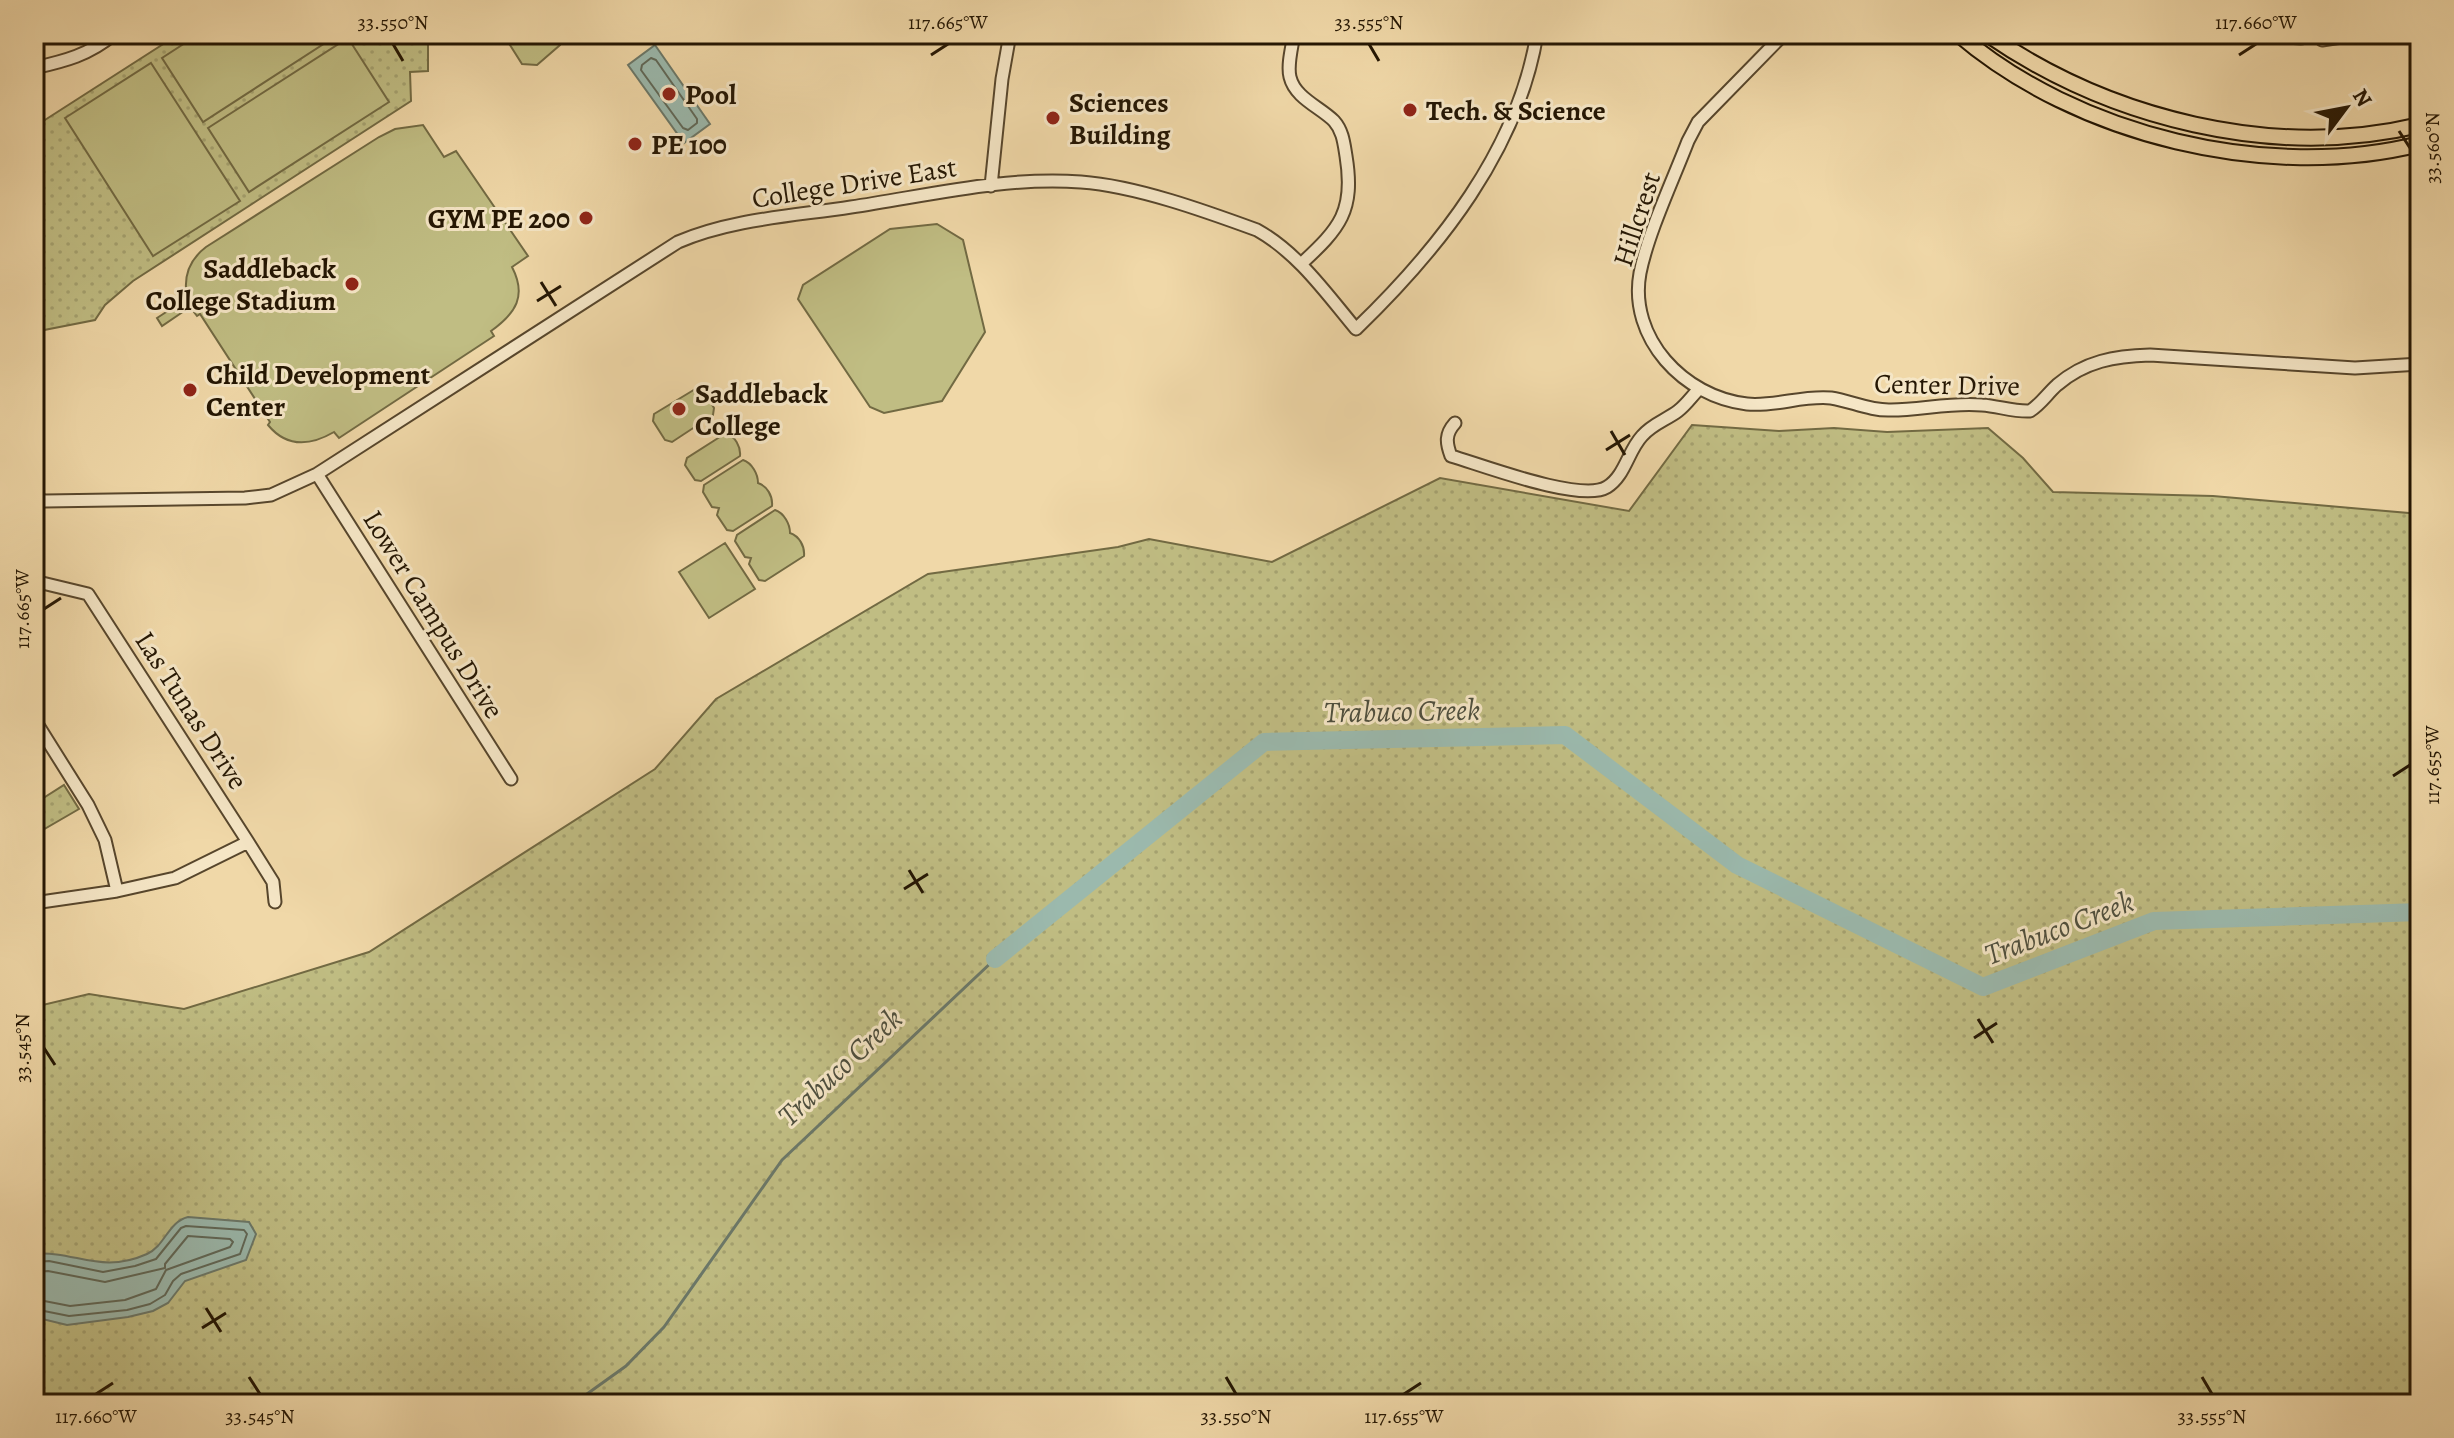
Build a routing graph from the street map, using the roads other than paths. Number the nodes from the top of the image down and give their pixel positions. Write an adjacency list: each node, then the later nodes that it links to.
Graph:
1 (114, 34): 13 (street)
2 (1010, 34): 16 (street)
3 (1294, 34): 17 (street)
4 (1537, 34): 17 (street, College Drive East)
5 (1784, 34): 19 (street, Hillcrest)
6 (1958, 34): 15 (main road)
7 (1987, 34): 14 (main road)
8 (2244, 34): 10 (street)
9 (2361, 34): 12 (street)
10 (2282, 35): 11 (street)
11 (2301, 38)
12 (2322, 40)
13 (34, 68)
14 (2420, 125)
15 (2420, 144)
16 (991, 186): 17 (street, College Drive East); 21 (street, College Drive East)
17 (1301, 264)
18 (2420, 364): 19 (street, Center Drive)
19 (1699, 389): 20 (street)
20 (1455, 423)
21 (317, 474): 22 (street, College Drive East); 25 (street, Lower Campus Drive)
22 (34, 499)
23 (34, 581): 26 (street, Las Tunas Drive)
24 (34, 719): 27 (street)
25 (511, 779)
26 (248, 842): 27 (street); 28 (street, Las Tunas Drive)
27 (117, 891): 29 (street)
28 (275, 902)
29 (34, 903)

